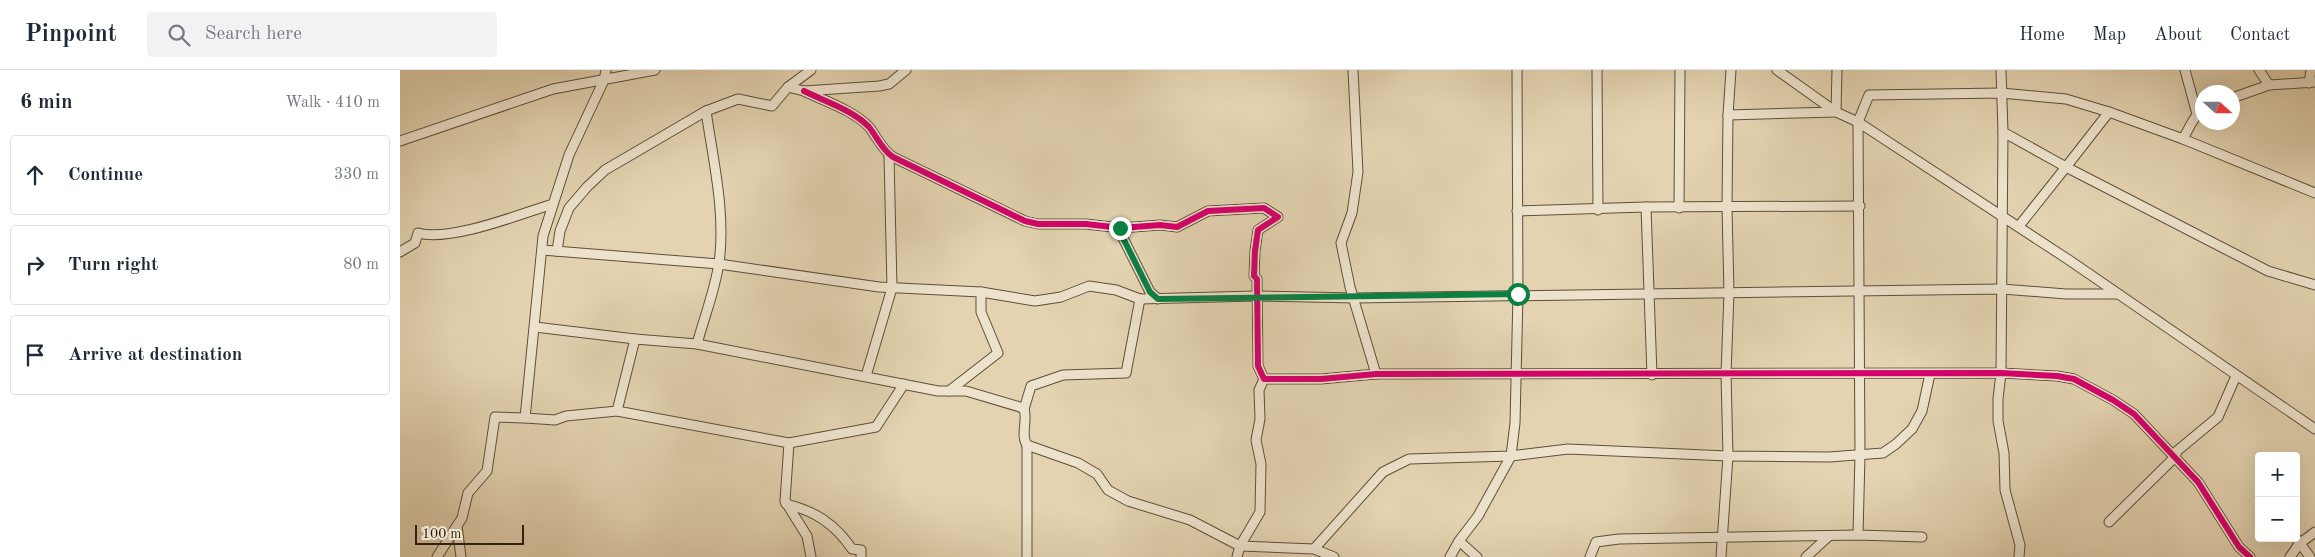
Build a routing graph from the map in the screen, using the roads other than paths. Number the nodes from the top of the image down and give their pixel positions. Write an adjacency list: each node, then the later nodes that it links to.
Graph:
1 (606, 70): 16 (street)
2 (655, 70): 16 (street)
3 (811, 70): 19 (street)
4 (906, 70): 20 (street)
5 (1353, 70): 60 (street)
6 (1517, 70): 42 (street)
7 (1597, 70): 41 (street)
8 (1680, 70): 39 (street)
9 (1731, 70): 27 (street)
10 (1777, 70): 25 (street)
11 (1837, 70): 25 (street)
12 (2001, 70): 21 (street)
13 (2185, 70): 23 (street)
14 (2259, 70): 18 (street)
15 (2311, 70): 17 (street)
16 (604, 80): 32 (street); 36 (street)
17 (2312, 82): 18 (street)
18 (2269, 86): 22 (street)
19 (788, 88): 20 (street); 24 (street)
20 (804, 91): 33 (street)
21 (2001, 93): 26 (street); 29 (street); 30 (street)
22 (2240, 95)
23 (2195, 97)
24 (706, 111): 47 (street); 49 (street)
25 (1836, 112): 27 (street); 29 (street)
26 (2110, 112): 31 (street); 34 (street)
27 (1728, 115): 40 (street)
28 (2195, 119): 31 (street)
29 (1858, 122): 37 (street); 43 (street)
30 (2003, 132): 34 (street); 43 (street)
31 (2183, 139): 35 (street)
32 (400, 141)
33 (889, 155): 45 (street); 51 (street)
34 (2066, 167): 44 (street); 50 (street)
35 (2315, 193)
36 (553, 204): 46 (street); 48 (street)
37 (1860, 206): 40 (street); 53 (street)
38 (1646, 207): 39 (street); 41 (street); 57 (street)
39 (1679, 208): 40 (street)
40 (1727, 208): 55 (street)
41 (1598, 210): 42 (street)
42 (1517, 211): 56 (street)
43 (2003, 216): 44 (street); 52 (street)
44 (2019, 226): 58 (street)
45 (1118, 228): 59 (street); 62 (street)
46 (542, 250): 47 (street); 63 (street)
47 (557, 251): 49 (street)
48 (400, 252)
49 (719, 264): 51 (street); 65 (street)
50 (2315, 285)
51 (892, 288): 54 (street); 73 (street)
52 (2002, 289): 53 (street); 58 (street); 67 (street)
53 (1859, 291): 55 (street); 66 (street)
54 (981, 292): 61 (street); 77 (street)
55 (1730, 292): 57 (street); 71 (street)
56 (1518, 294): 57 (street); 60 (street); 69 (street)
57 (1649, 294): 70 (street)
58 (2118, 294): 74 (street)
59 (1255, 296): 60 (street); 62 (street); 75 (street)
60 (1355, 298): 68 (street)
61 (1140, 299): 62 (street); 78 (street)
62 (1158, 299)
63 (535, 327): 64 (street); 80 (street)
64 (635, 339): 65 (street); 79 (street)
65 (697, 344): 73 (street)
66 (1859, 373): 71 (street); 72 (street); 84 (street)
67 (2001, 373): 72 (street); 87 (street); 114 (street)
68 (1376, 374): 69 (street); 75 (street)
69 (1515, 374): 70 (street); 85 (street)
70 (1652, 374): 71 (street)
71 (1726, 374): 86 (street)
72 (1930, 374): 84 (street)
73 (866, 376): 76 (street)
74 (2236, 376): 81 (street); 87 (street)
75 (1264, 379): 100 (street)
76 (904, 384): 77 (street); 82 (street)
77 (949, 391): 78 (street)
78 (1024, 410): 83 (street)
79 (617, 411): 80 (street); 82 (street)
80 (525, 418): 90 (street)
81 (2315, 429)
82 (789, 443): 88 (street)
83 (1027, 445): 100 (street); 106 (street)
84 (1860, 455): 86 (street); 92 (street)
85 (1511, 456): 86 (street); 97 (street); 101 (street)
86 (1728, 456): 94 (street)
87 (2175, 457): 89 (street); 115 (street)
88 (786, 504): 104 (street); 105 (street)
89 (2109, 522)
90 (457, 526): 102 (street); 103 (street)
91 (2315, 532): 96 (street)
92 (1858, 535): 93 (street); 95 (street)
93 (1829, 536): 94 (street); 113 (street)
94 (1722, 537): 111 (street); 112 (street)
95 (1922, 537)
96 (2300, 540)
97 (1459, 541): 109 (street); 110 (street)
98 (2298, 542): 116 (street)
99 (2299, 542): 117 (street)
100 (1240, 546): 101 (street); 107 (street)
101 (1314, 550): 108 (street)
102 (437, 557)
103 (461, 557)
104 (811, 557)
105 (861, 557)
106 (1027, 557)
107 (1237, 557)
108 (1334, 557)
109 (1450, 557)
110 (1477, 557)
111 (1590, 557)
112 (1721, 557)
113 (1806, 557)
114 (2019, 557)
115 (2250, 557)
116 (2290, 557)
117 (2310, 557)

